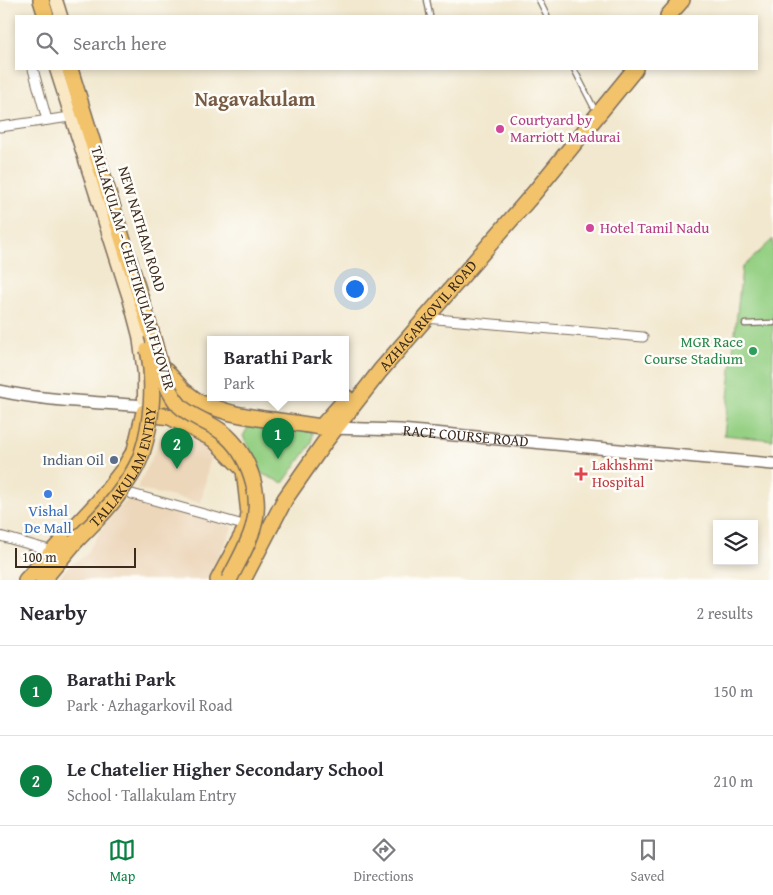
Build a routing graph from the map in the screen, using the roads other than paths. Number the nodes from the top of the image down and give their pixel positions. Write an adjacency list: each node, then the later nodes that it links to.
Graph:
1 (35, 0): 9 (main road)
2 (41, 0): 10 (main road)
3 (50, 0): 11 (main road)
4 (56, 0): 12 (main road)
5 (426, 0): 13 (lane)
6 (539, 0): 14 (lane)
7 (682, 0): 15 (main road)
8 (692, 0): 16 (main road)
9 (40, 15)
10 (46, 15)
11 (54, 15)
12 (61, 15)
13 (430, 15)
14 (546, 15)
15 (669, 15)
16 (680, 15)
17 (33, 70): 27 (street)
18 (56, 70): 26 (main road)
19 (62, 70): 32 (main road, TALLAKULAM - CHETTIKULAM FLYOVER)
20 (70, 70): 47 (main road, TALLAKULAM - CHETTIKULAM FLYOVER, bridge)
21 (77, 70): 34 (main road, NEW NATHAM ROAD)
22 (575, 70): 25 (lane)
23 (623, 70): 25 (main road, AZHAGARKOVIL ROAD)
24 (635, 70): 25 (main road, AZHAGARKOVIL ROAD)
25 (596, 109): 29 (main road, AZHAGARKOVIL ROAD); 38 (main road, AZHAGARKOVIL ROAD)
26 (70, 117): 27 (street); 37 (main road)
27 (47, 120): 28 (street)
28 (0, 127)
29 (425, 318): 33 (street); 38 (main road, AZHAGARKOVIL ROAD)
30 (773, 323): 31 (lane)
31 (745, 324)
32 (144, 334): 45 (main road, TALLAKULAM ENTRY, bridge)
33 (643, 337)
34 (166, 371): 36 (main road); 37 (main road, NEW NATHAM ROAD)
35 (0, 391): 37 (street, RACE COURSE ROAD)
36 (199, 403): 37 (main road, RACE COURSE ROAD); 38 (main road, RACE COURSE ROAD)
37 (151, 405): 41 (main road); 43 (main road)
38 (328, 427): 39 (street, RACE COURSE ROAD); 48 (main road)
39 (773, 464)
40 (132, 494): 41 (street)
41 (247, 526): 46 (main road)
42 (0, 536): 43 (street)
43 (53, 551): 44 (main road)
44 (26, 580)
45 (43, 580)
46 (218, 580)
47 (229, 580)
48 (243, 580)

